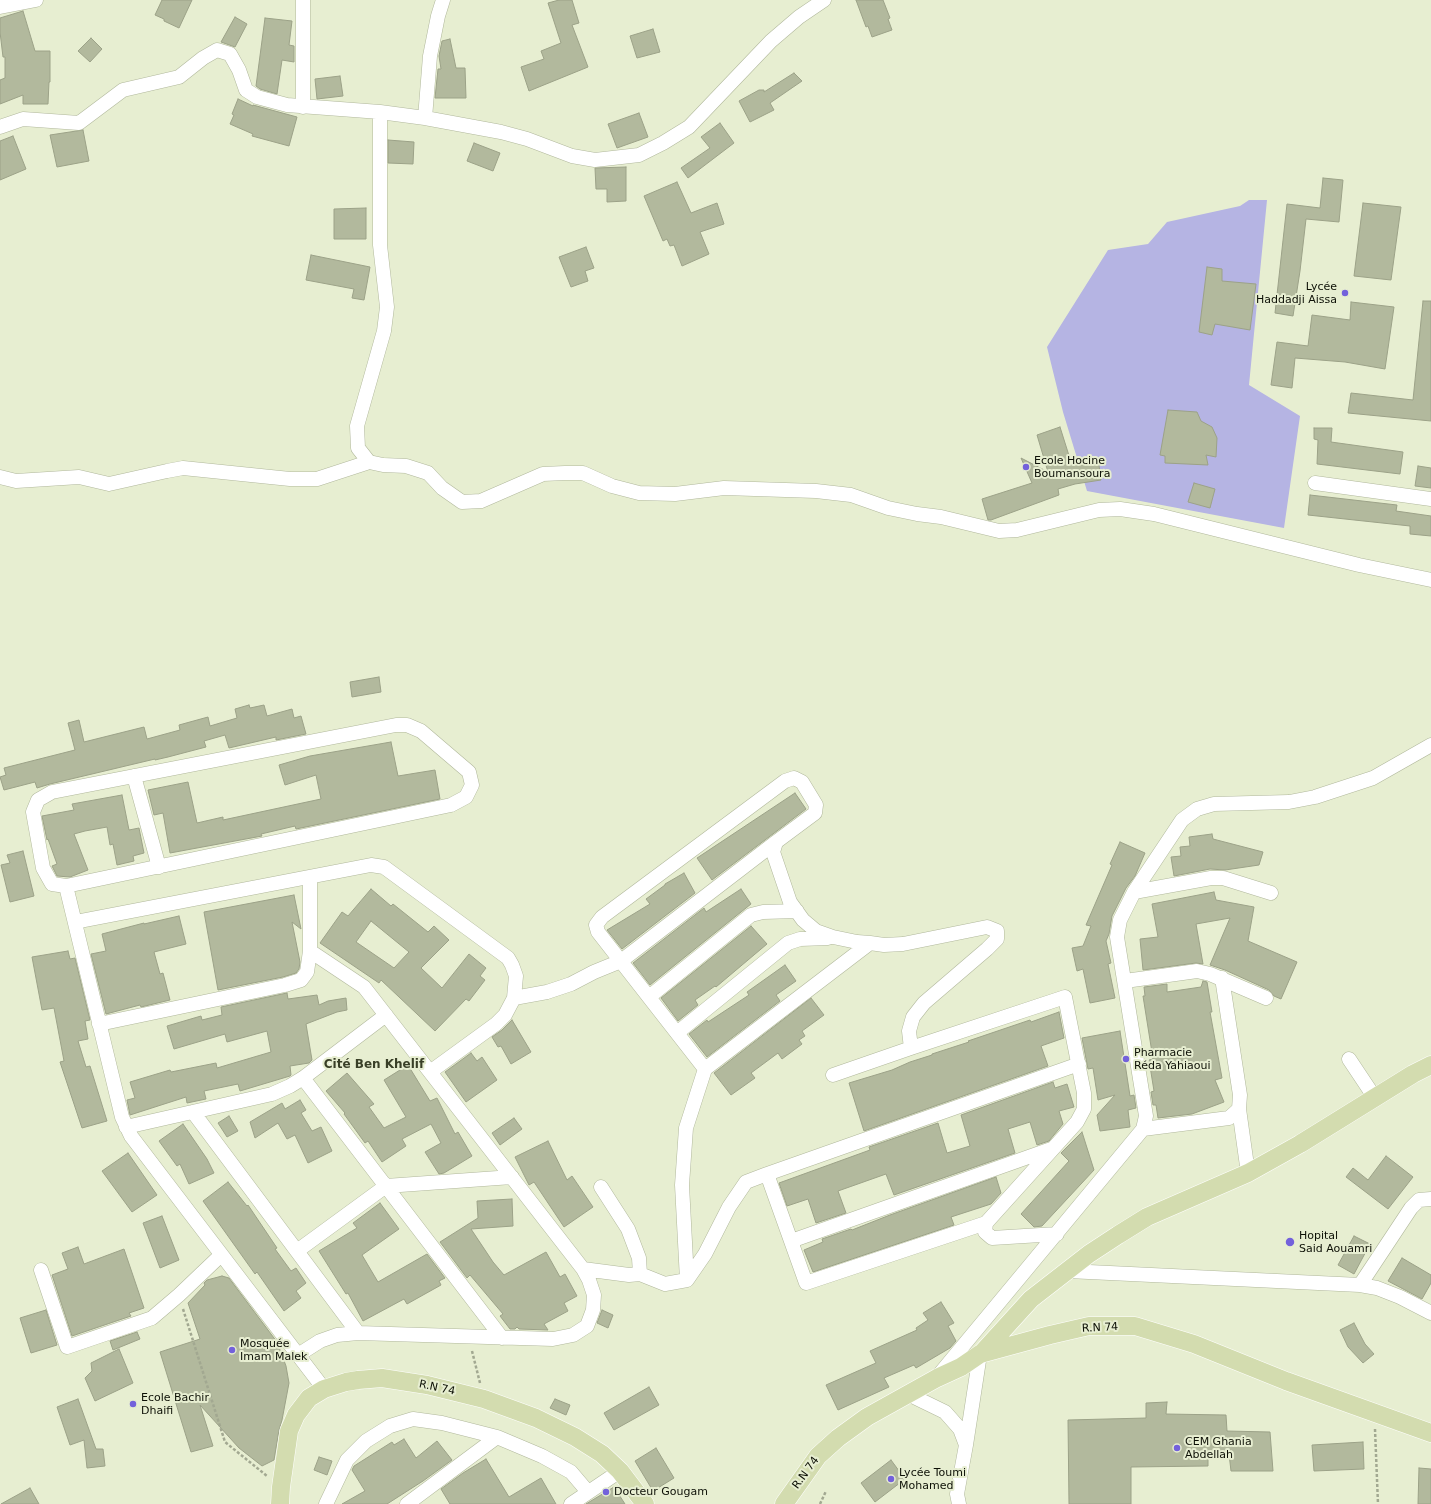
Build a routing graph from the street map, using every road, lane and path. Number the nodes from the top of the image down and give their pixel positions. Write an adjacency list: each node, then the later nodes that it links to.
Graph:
1 (36, 0): 5 (street)
2 (304, 0): 6 (street)
3 (443, 0): 8 (street)
4 (824, 0): 8 (street)
5 (0, 7)
6 (303, 106): 7 (street); 9 (street)
7 (380, 112): 8 (street); 10 (street)
8 (425, 118)
9 (0, 127)
10 (369, 462): 11 (street); 14 (street)
11 (0, 477)
12 (1315, 483): 13 (street)
13 (1431, 499)
14 (1431, 580)
15 (1431, 745): 21 (street)
16 (134, 776): 18 (street); 18 (street); 20 (street)
17 (776, 842): 23 (street); 28 (street); 28 (street)
18 (159, 866): 20 (street)
19 (310, 877): 24 (street); 27 (street); 32 (street)
20 (66, 886): 24 (street)
21 (1134, 892): 22 (street); 30 (street)
22 (1271, 893)
23 (797, 911): 25 (street); 31 (street)
24 (75, 922): 35 (street)
25 (833, 937): 26 (street); 36 (street)
26 (870, 943): 37 (street); 41 (street)
27 (310, 951): 34 (street); 35 (street)
28 (621, 961): 31 (street); 32 (street)
29 (1222, 978): 30 (street); 33 (street); 46 (street)
30 (1125, 981): 49 (street)
31 (649, 997): 36 (street)
32 (514, 998): 42 (street)
33 (1266, 998)
34 (386, 1015): 42 (street); 44 (street)
35 (100, 1024): 48 (street)
36 (677, 1033): 41 (street)
37 (911, 1048): 39 (street); 43 (street)
38 (1349, 1059): 45 (street)
39 (1079, 1064): 50 (street); 52 (street)
40 (1431, 1065): 45 (main road)
41 (705, 1069): 66 (street)
42 (430, 1072): 53 (street)
43 (833, 1075)
44 (303, 1078): 47 (street); 54 (street)
45 (1375, 1098): 51 (main road)
46 (1239, 1109): 49 (street); 51 (street)
47 (193, 1112): 48 (street); 60 (street)
48 (126, 1127): 61 (street)
49 (1143, 1129): 58 (street)
50 (1053, 1148): 57 (street); 59 (street)
51 (1248, 1173): 64 (main road)
52 (767, 1174): 59 (street); 66 (street)
53 (512, 1177): 54 (street); 62 (street)
54 (386, 1186): 60 (street); 72 (street)
55 (601, 1187): 65 (street)
56 (1431, 1199): 67 (street)
57 (986, 1223): 58 (street); 59 (street)
58 (1057, 1234): 75 (street)
59 (791, 1240)
60 (297, 1251): 70 (street)
61 (221, 1254): 68 (street); 74 (street)
62 (583, 1269): 65 (street); 72 (street)
63 (41, 1270): 68 (street)
64 (1068, 1271): 67 (street); 73 (main road)
65 (640, 1274): 66 (street)
66 (687, 1280)
67 (1360, 1285): 69 (street)
68 (179, 1296): 86 (path)
69 (1430, 1309)
70 (358, 1333): 71 (street); 74 (street)
71 (469, 1336): 72 (street); 78 (path)
72 (502, 1338)
73 (980, 1354): 75 (main road, R.N 74); 79 (main road, R.N 74); 82 (street)
74 (298, 1355): 76 (street)
75 (937, 1378): 77 (main road, R.N 74)
76 (324, 1389): 78 (main road, R.N 74); 86 (main road, R.N 74)
77 (908, 1394): 82 (street); 91 (main road, R.N 74)
78 (484, 1398): 83 (main road, R.N 74)
79 (1375, 1413): 80 (main road, R.N 74); 94 (path)
80 (1431, 1433)
81 (497, 1437): 85 (street); 87 (street); 88 (street)
82 (966, 1445): 93 (street)
83 (620, 1471): 85 (street); 90 (main road, R.N 74)
84 (826, 1491): 92 (path)
85 (588, 1492): 89 (street)
86 (281, 1495)
87 (326, 1504)
88 (407, 1504)
89 (571, 1504)
90 (645, 1504)
91 (784, 1504)
92 (820, 1504)
93 (959, 1504)
94 (1378, 1504)

